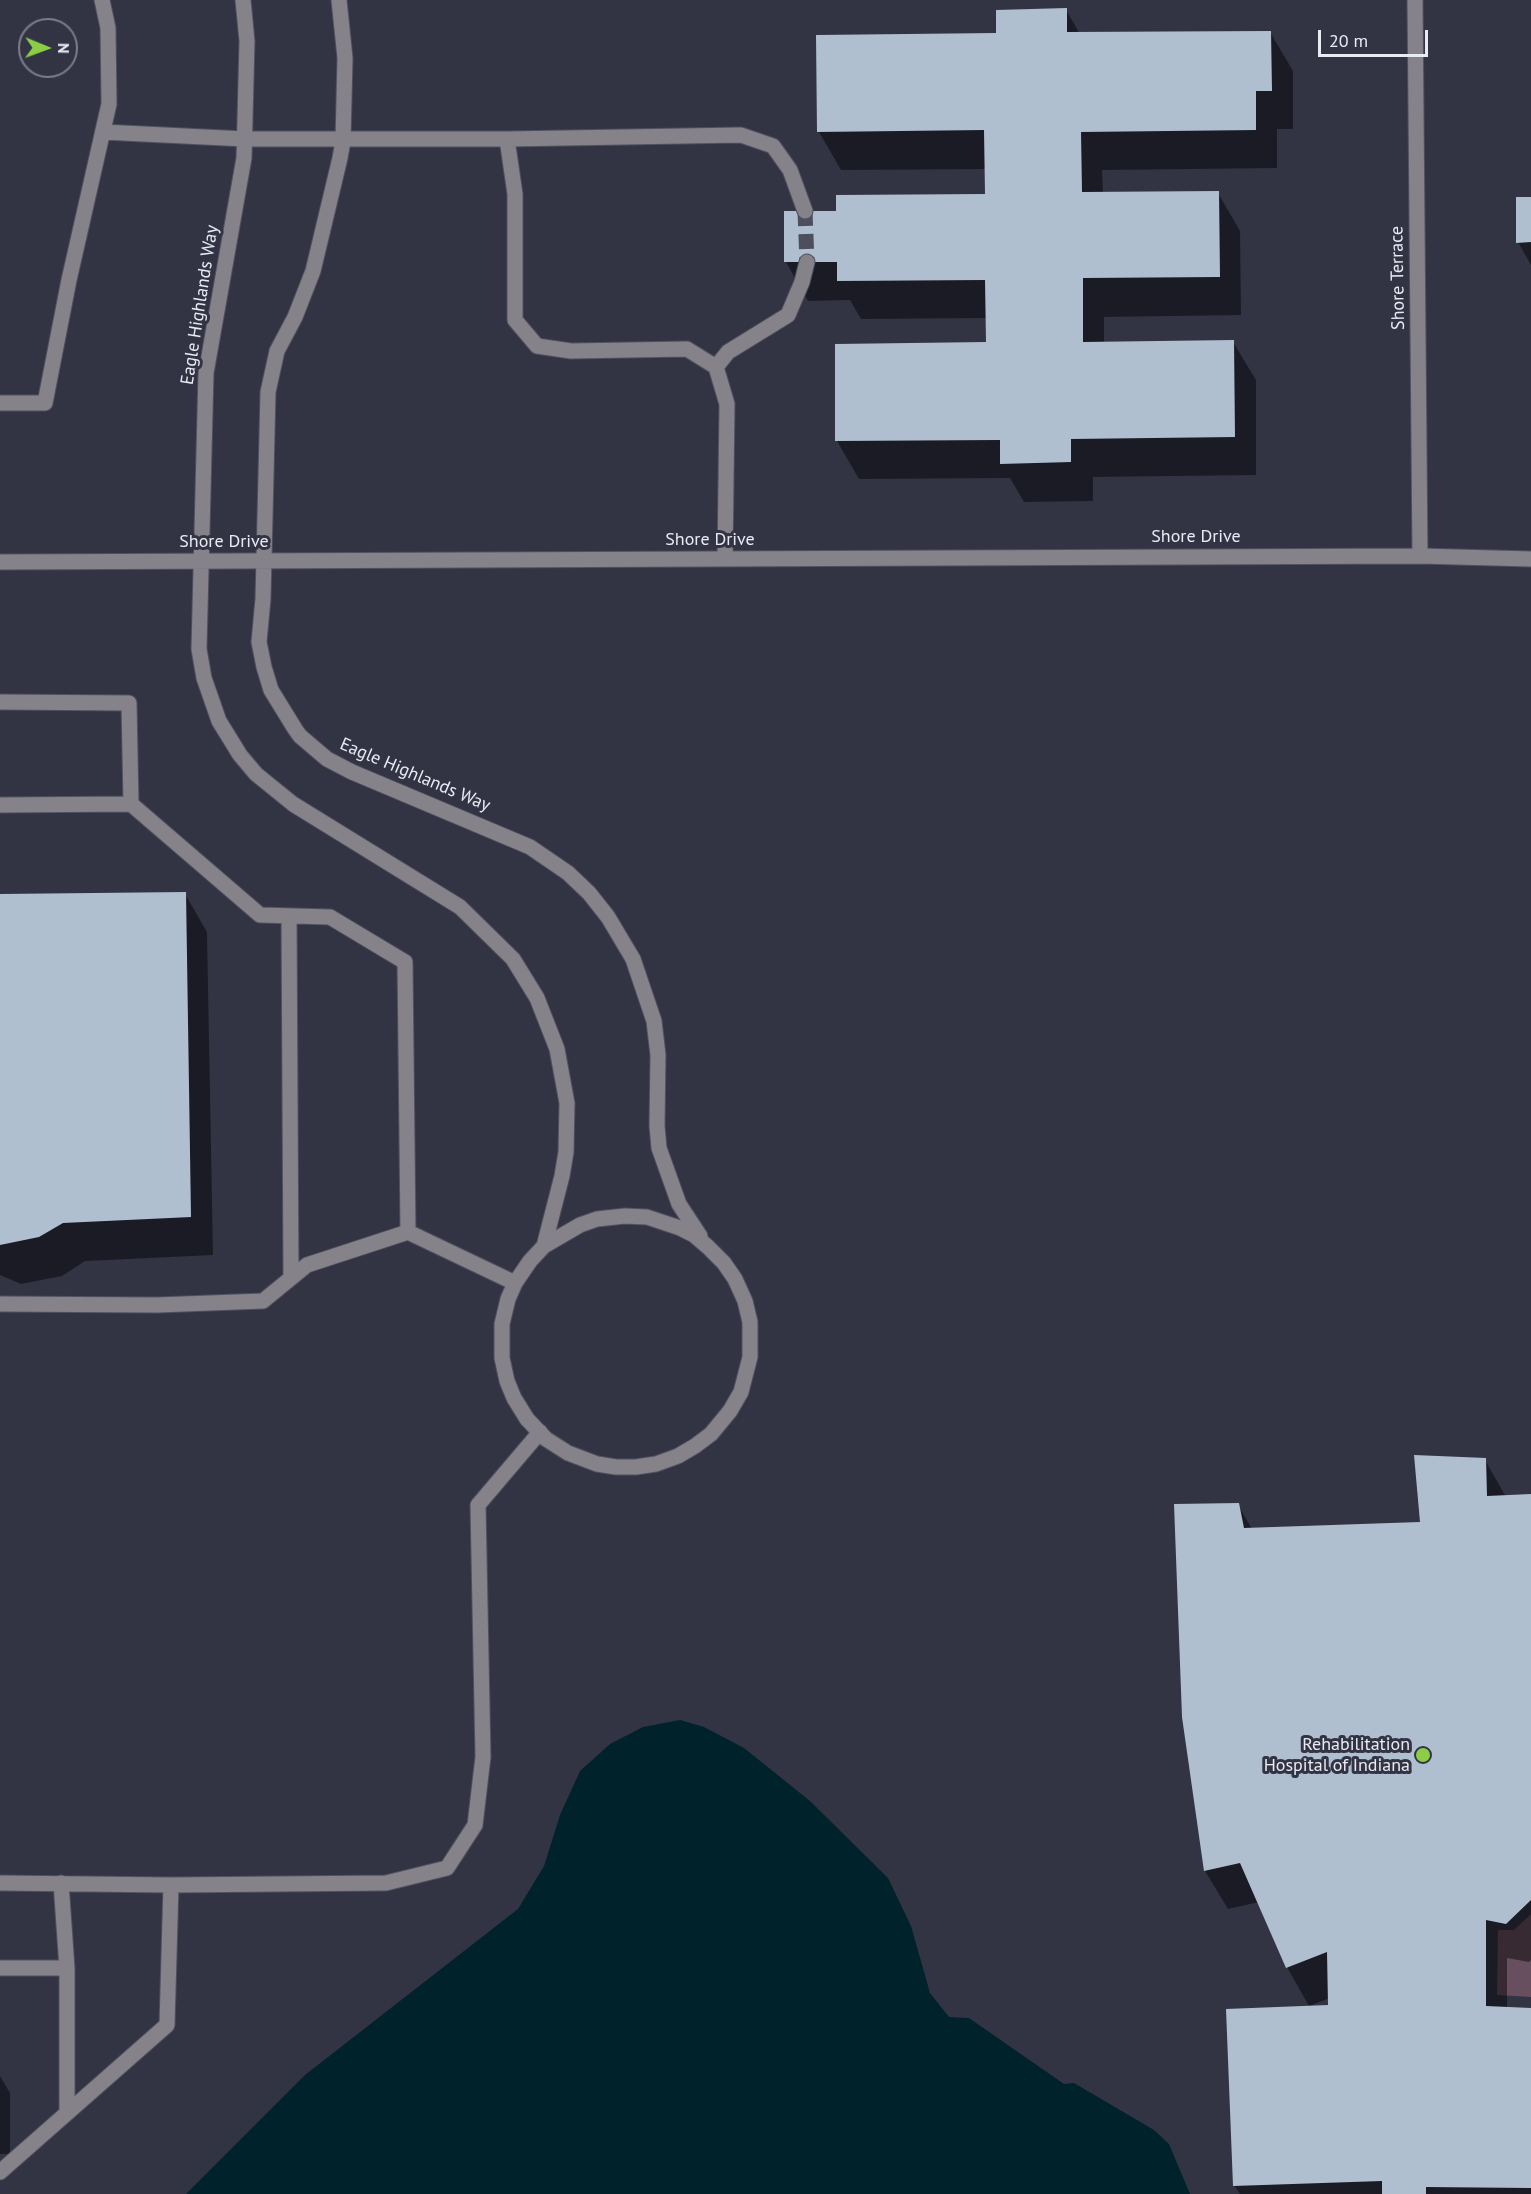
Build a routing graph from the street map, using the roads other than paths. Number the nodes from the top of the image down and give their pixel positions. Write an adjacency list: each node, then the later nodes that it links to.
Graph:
1 (102, 0): 5 (street)
2 (243, 0): 7 (street, Eagle Highlands Way)
3 (339, 0): 8 (street, Eagle Highlands Way)
4 (1414, 0): 13 (street, Shore Terrace)
5 (104, 132): 7 (street); 12 (street)
6 (507, 139): 8 (street); 9 (street); 11 (street)
7 (245, 140): 8 (street); 16 (street, Eagle Highlands Way)
8 (343, 141): 17 (street, Eagle Highlands Way)
9 (805, 211)
10 (807, 262): 11 (street)
11 (716, 367): 14 (street)
12 (0, 404)
13 (1420, 556): 14 (street, Shore Drive); 15 (street, Shore Drive)
14 (725, 559): 17 (street, Shore Drive)
15 (1531, 559)
16 (201, 561): 17 (street, Shore Drive); 18 (street, Shore Drive); 24 (street, Eagle Highlands Way)
17 (263, 561): 25 (street, Eagle Highlands Way)
18 (0, 562)
19 (0, 702): 20 (street)
20 (130, 804): 21 (street); 22 (street)
21 (0, 805)
22 (289, 917): 23 (street); 26 (street)
23 (408, 1233): 26 (street); 27 (street)
24 (544, 1246): 25 (street, Eagle Highlands Way); 27 (street, Eagle Highlands Way)
25 (708, 1247): 29 (street, Eagle Highlands Way)
26 (291, 1276): 28 (street)
27 (515, 1283): 29 (street, Eagle Highlands Way)
28 (0, 1304)
29 (540, 1432): 32 (street)
30 (61, 1883): 31 (street); 32 (street); 34 (street)
31 (0, 1884)
32 (171, 1885): 35 (street)
33 (0, 1968): 34 (street)
34 (67, 1968): 35 (street)
35 (67, 2113): 36 (street)
36 (0, 2172)

